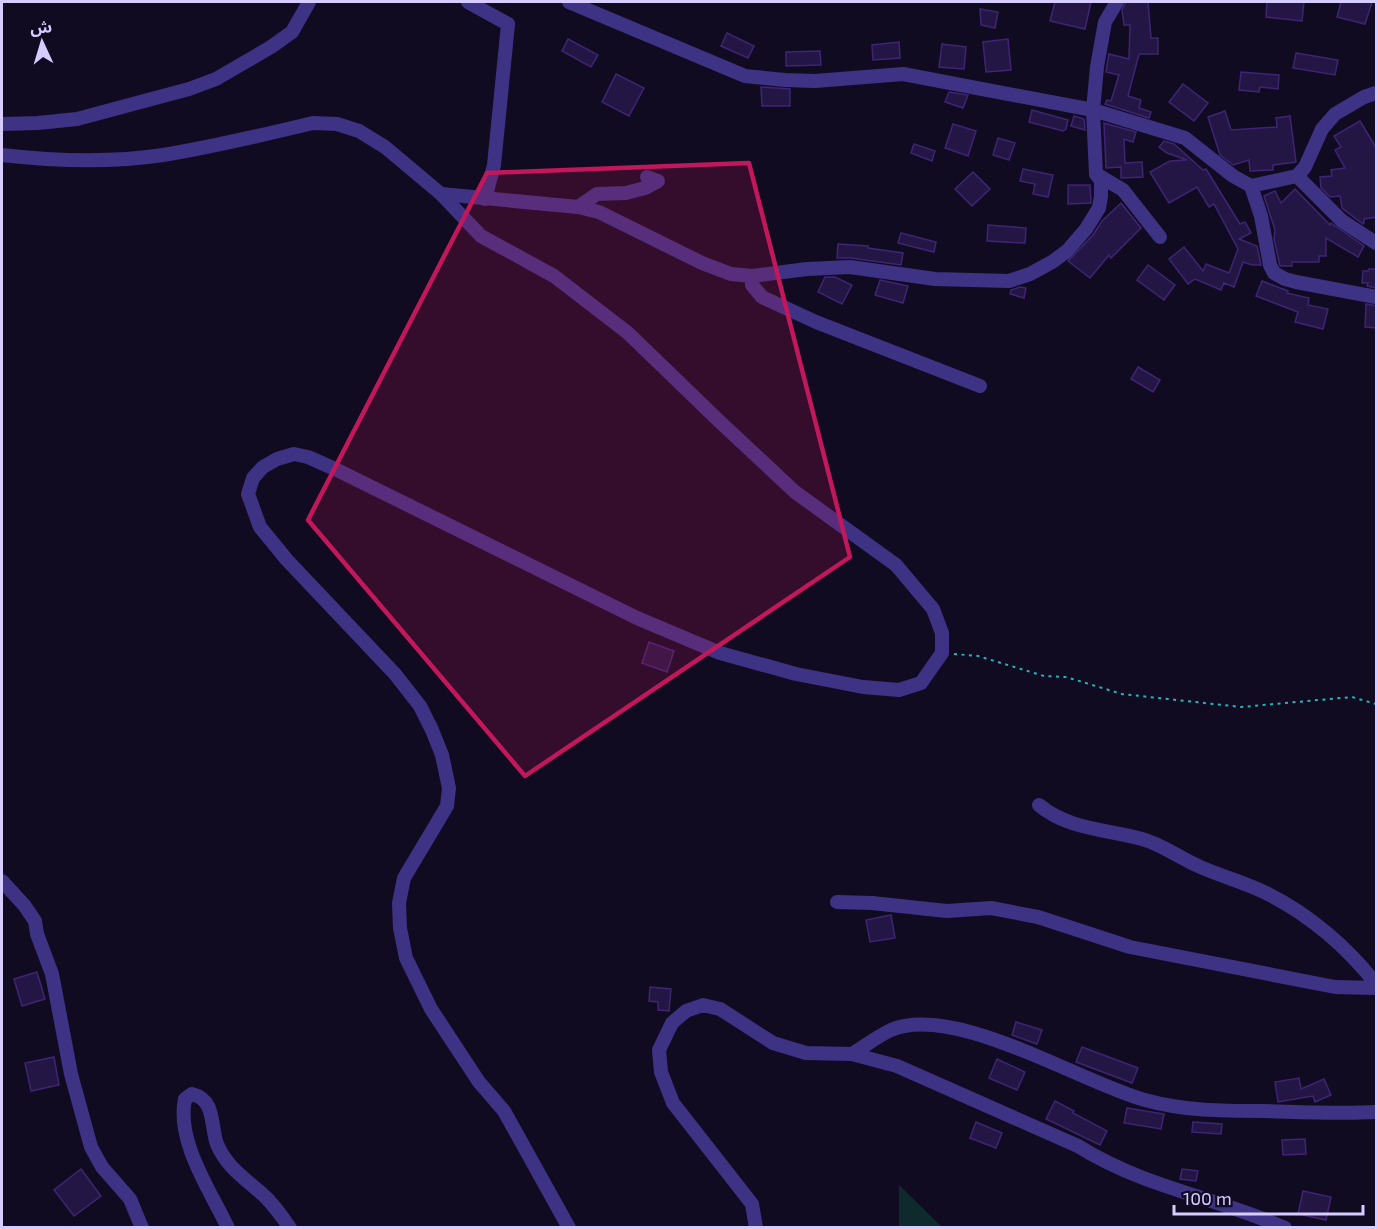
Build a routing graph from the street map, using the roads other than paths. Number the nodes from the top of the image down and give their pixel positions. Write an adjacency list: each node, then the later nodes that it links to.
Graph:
1 (309, 2): 7 (street)
2 (468, 2): 14 (street)
3 (569, 2): 6 (street)
4 (1117, 2): 6 (street)
5 (1377, 93): 10 (street)
6 (1093, 110): 9 (street); 12 (street)
7 (2, 124)
8 (2, 155): 13 (street)
9 (1096, 174): 16 (street); 18 (street)
10 (1297, 176): 12 (street); 17 (street)
11 (647, 177): 15 (street)
12 (1251, 186): 19 (street)
13 (441, 194): 14 (street); 30 (street)
14 (485, 199): 15 (street)
15 (578, 207): 18 (street)
16 (1160, 237)
17 (1377, 243)
18 (752, 276): 20 (street)
19 (1377, 297)
20 (980, 386)
21 (1039, 806): 24 (street)
22 (2, 881): 27 (street)
23 (837, 902): 24 (street)
24 (1377, 986)
25 (852, 1054): 26 (street); 31 (street); 32 (street)
26 (1377, 1112)
27 (142, 1227)
28 (228, 1227): 29 (street)
29 (290, 1227)
30 (569, 1227)
31 (756, 1227)
32 (1285, 1227)

